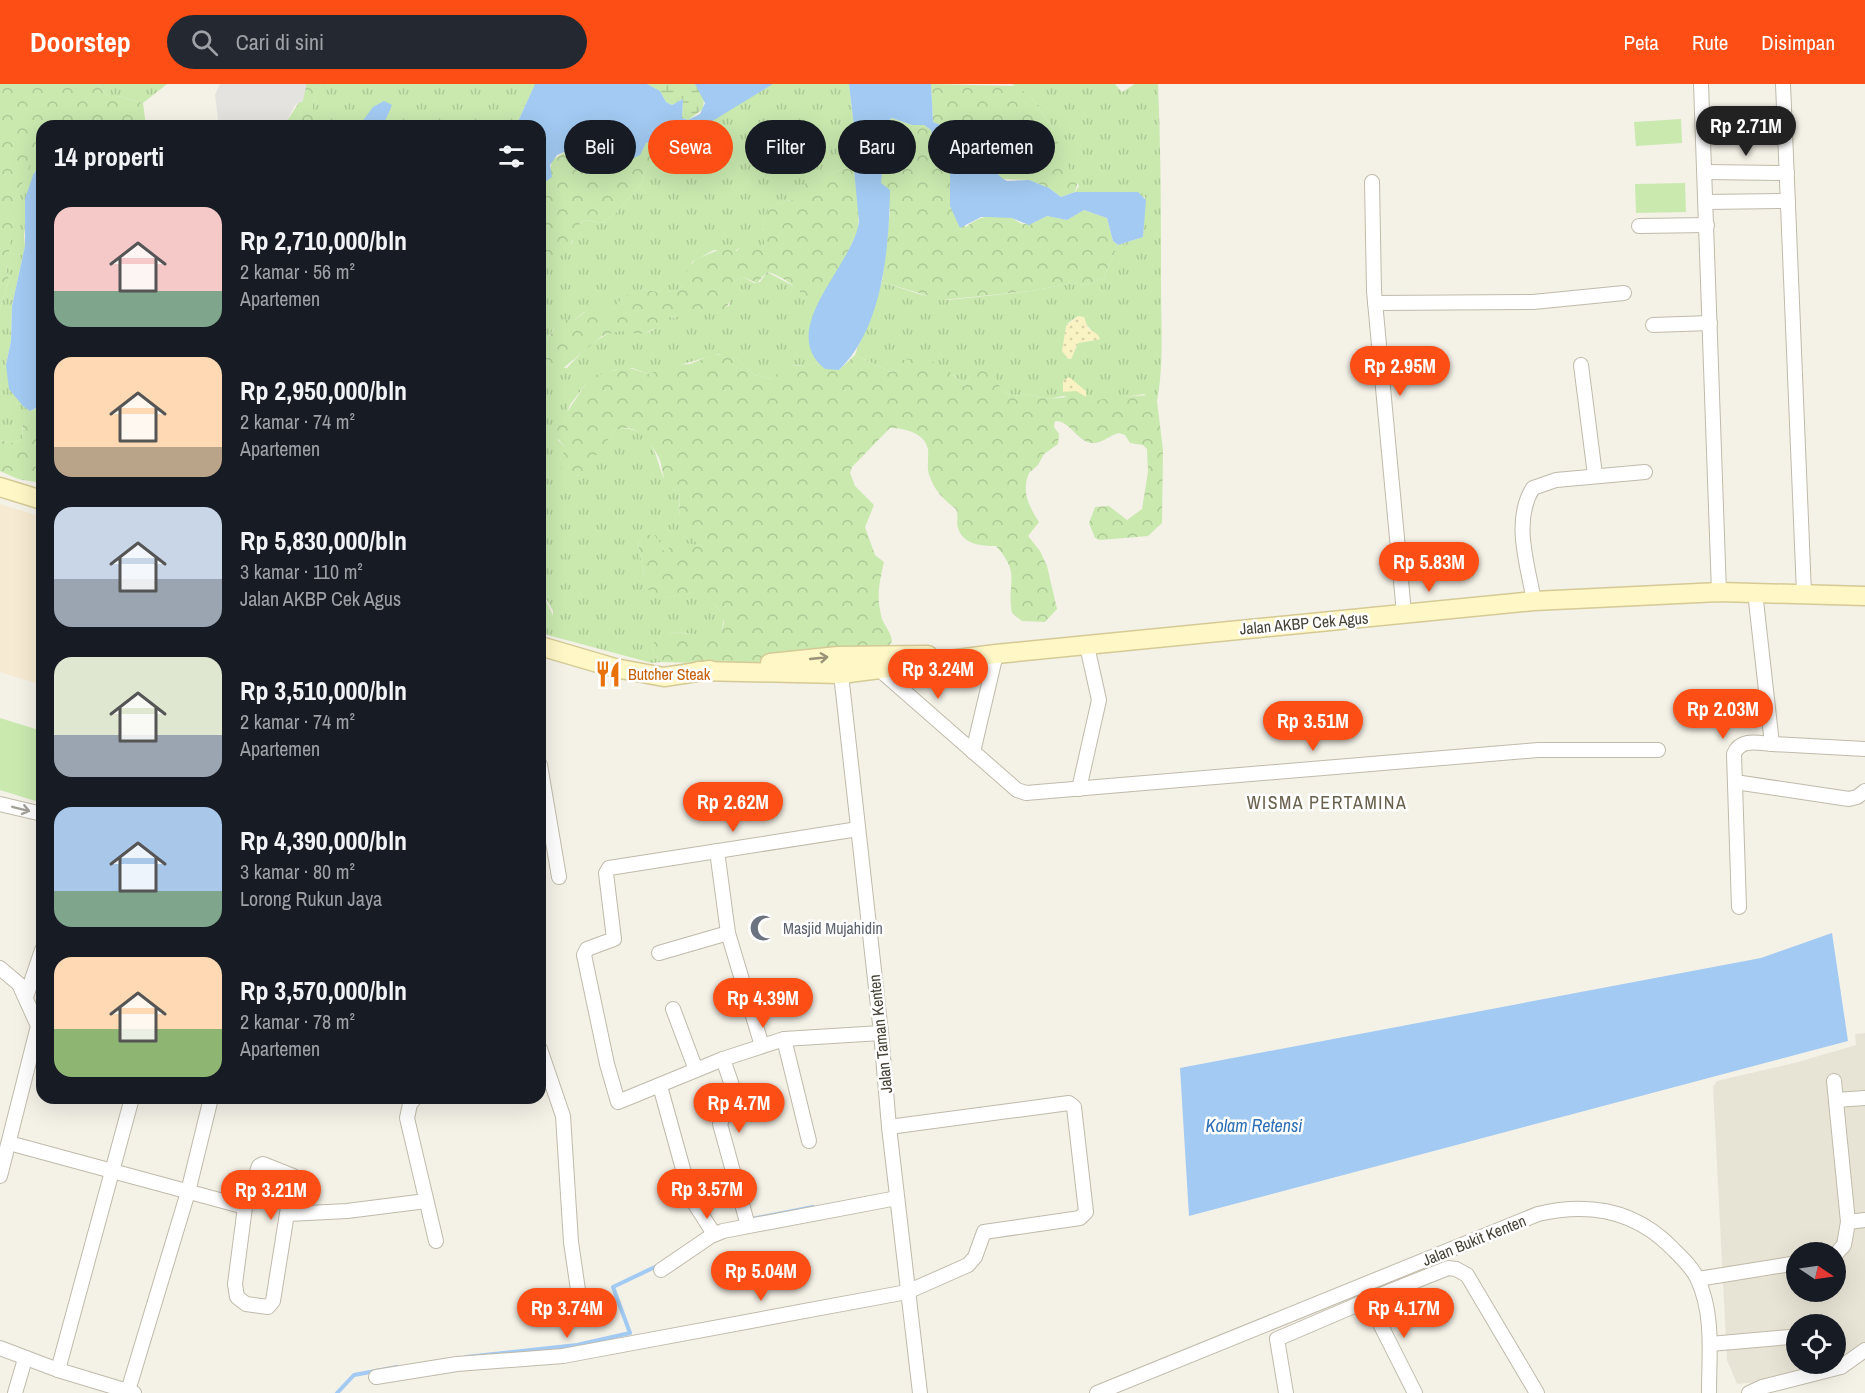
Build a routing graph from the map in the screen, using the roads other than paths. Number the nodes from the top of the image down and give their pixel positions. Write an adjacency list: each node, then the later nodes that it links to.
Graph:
1 (1701, 84): 3 (street)
2 (1783, 84): 4 (street)
3 (1705, 172): 4 (street); 7 (street)
4 (1787, 173): 6 (street)
5 (1371, 182): 11 (street)
6 (1788, 201): 7 (street); 21 (street)
7 (1706, 202): 8 (street)
8 (1707, 225): 9 (street); 12 (street)
9 (1639, 226)
10 (1624, 293): 11 (street)
11 (1375, 303): 24 (street)
12 (1710, 323): 13 (street); 19 (street)
13 (1653, 325)
14 (1581, 365): 16 (street)
15 (1645, 472): 16 (street)
16 (1595, 475): 23 (street)
17 (0, 487): 18 (main road)
18 (36, 498)
19 (1719, 592): 20 (main road, Jalan AKBP Cek Agus); 23 (main road, Jalan AKBP Cek Agus)
20 (1755, 592): 21 (main road, Jalan AKBP Cek Agus); 31 (street)
21 (1804, 593): 22 (main road, Jalan AKBP Cek Agus)
22 (1865, 596)
23 (1534, 602): 24 (main road, Jalan AKBP Cek Agus)
24 (1404, 614): 25 (main road, Jalan AKBP Cek Agus)
25 (1087, 646): 27 (main road, Jalan AKBP Cek Agus); 36 (street)
26 (546, 648): 28 (main road, Jalan AKBP Cek Agus)
27 (996, 654): 28 (main road, Jalan AKBP Cek Agus, one-way to 27); 29 (main road, Jalan AKBP Cek Agus); 34 (street)
28 (698, 671): 30 (main road, Jalan AKBP Cek Agus)
29 (882, 671): 30 (main road, Jalan AKBP Cek Agus); 34 (street)
30 (841, 674): 41 (street, Jalan Taman Kenten)
31 (1772, 744): 32 (street); 35 (street)
32 (1865, 748)
33 (1658, 750): 36 (street)
34 (973, 752): 36 (street)
35 (1735, 782): 37 (street); 44 (street)
36 (1079, 789)
37 (1865, 791)
38 (546, 800): 43 (street)
39 (0, 804): 40 (street, one-way to 40)
40 (36, 813)
41 (858, 829): 42 (street); 52 (street, Jalan Taman Kenten)
42 (717, 851): 45 (street); 60 (street)
43 (559, 877)
44 (1739, 907)
45 (728, 933): 46 (street); 55 (street)
46 (659, 953)
47 (0, 968): 49 (street)
48 (36, 968): 49 (street)
49 (26, 997): 51 (street)
50 (673, 1009): 58 (street)
51 (36, 1018)
52 (881, 1033): 53 (street); 66 (street, Jalan Taman Kenten)
53 (784, 1039): 55 (street); 67 (street)
54 (36, 1042): 68 (street)
55 (762, 1046): 56 (street)
56 (723, 1059): 58 (street); 78 (street)
57 (546, 1066): 86 (street)
58 (696, 1070): 60 (street)
59 (1834, 1081): 62 (street)
60 (660, 1086): 79 (street)
61 (1865, 1098): 62 (street)
62 (1836, 1100): 77 (street)
63 (130, 1104): 69 (street)
64 (210, 1104): 71 (street)
65 (410, 1104): 73 (street)
66 (889, 1127): 72 (street, Jalan Taman Kenten); 87 (street)
67 (809, 1141)
68 (9, 1143): 69 (street); 70 (street)
69 (112, 1171): 71 (street); 94 (street)
70 (1, 1172)
71 (188, 1192): 74 (street); 98 (street)
72 (897, 1198): 78 (street); 87 (street, Jalan Taman Kenten)
73 (426, 1201): 75 (street); 80 (street)
74 (245, 1207): 75 (street); 75 (street)
75 (288, 1214)
76 (1865, 1220): 77 (street)
77 (1848, 1222): 81 (street)
78 (748, 1226): 79 (street)
79 (714, 1233): 83 (street)
80 (436, 1241)
81 (1845, 1242)
82 (1786, 1265): 84 (street)
83 (661, 1270)
84 (1698, 1279): 85 (street, Jalan Bukit Kenten); 90 (street, Jalan Bukit Kenten)
85 (1362, 1285): 88 (street); 101 (street, Jalan Bukit Kenten)
86 (578, 1290)
87 (907, 1292): 96 (street); 100 (street, Jalan Taman Kenten)
88 (1368, 1300): 95 (street); 102 (street); 105 (street)
89 (1786, 1337): 90 (street)
90 (1710, 1344): 106 (street, Jalan Bukit Kenten)
91 (0, 1348): 93 (street)
92 (1865, 1350): 107 (street)
93 (25, 1359): 94 (street); 99 (street)
94 (58, 1370): 97 (street)
95 (1402, 1371): 103 (street); 104 (street)
96 (376, 1377)
97 (88, 1386): 98 (street)
98 (131, 1392)
99 (15, 1393)
100 (920, 1393)
101 (1097, 1393)
102 (1286, 1393)
103 (1402, 1393)
104 (1415, 1393)
105 (1537, 1393)
106 (1708, 1393)
107 (1749, 1393)

